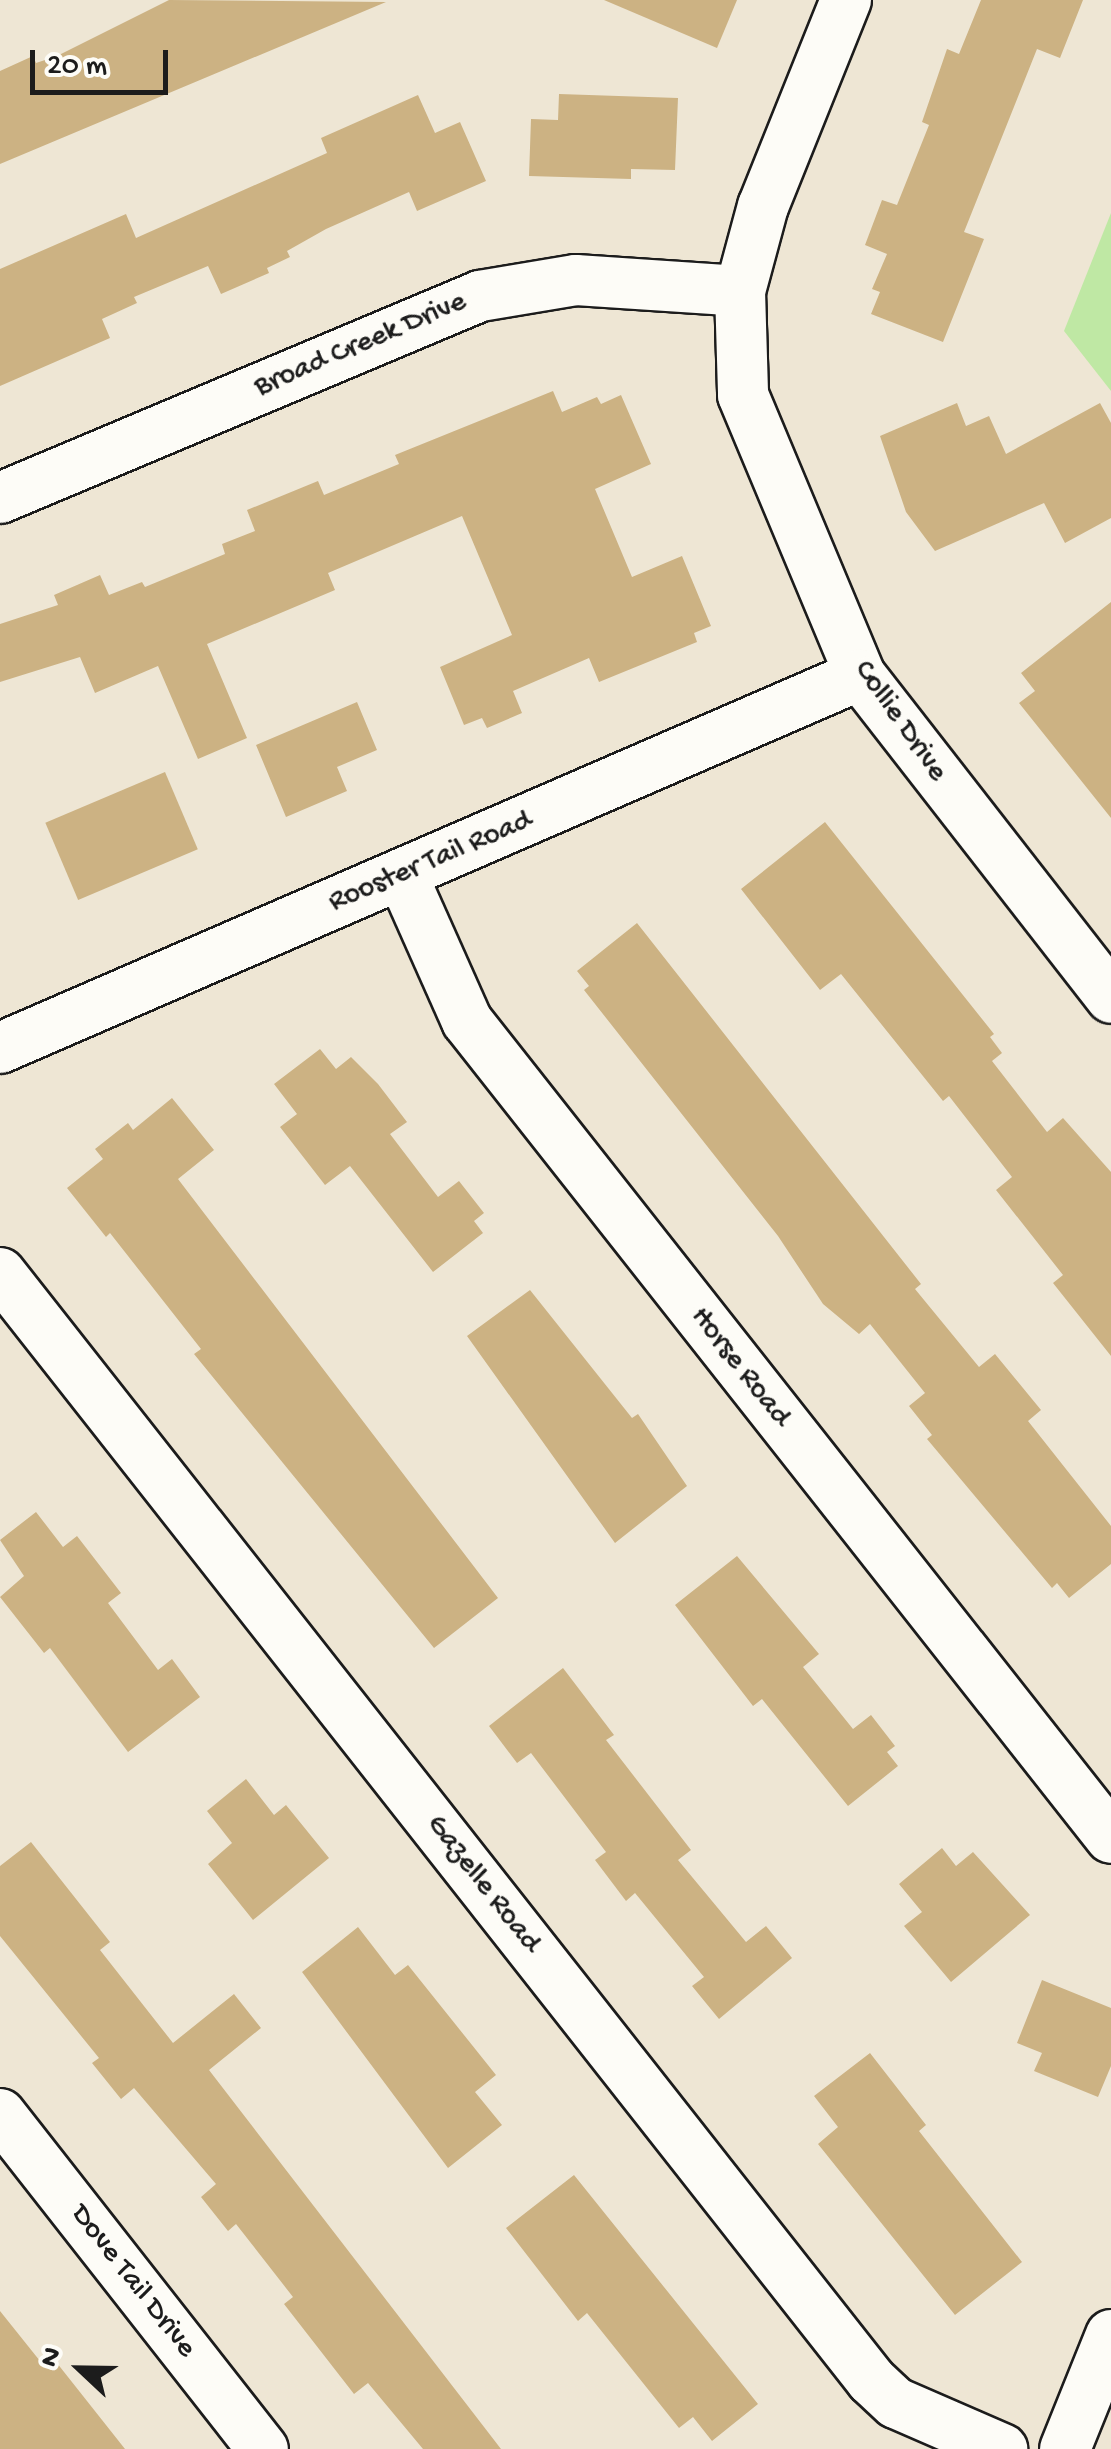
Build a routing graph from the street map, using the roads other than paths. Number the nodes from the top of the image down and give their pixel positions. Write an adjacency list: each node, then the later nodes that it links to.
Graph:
1 (846, 0): 2 (street, Collie Drive)
2 (740, 291): 3 (street, Broad Creek Drive); 4 (street, Collie Drive)
3 (0, 498)
4 (860, 674): 5 (street, Rooster Tail Road); 6 (street, Collie Drive)
5 (402, 876): 7 (street, Rooster Tail Road); 9 (street, Horse Road)
6 (1111, 998)
7 (0, 1048)
8 (0, 1273): 13 (street, Gazelle Road)
9 (1111, 1838)
10 (0, 2114): 12 (street, Dove Tail Drive)
11 (1111, 2335): 14 (street)
12 (263, 2449)
13 (1002, 2449)
14 (1065, 2449)

